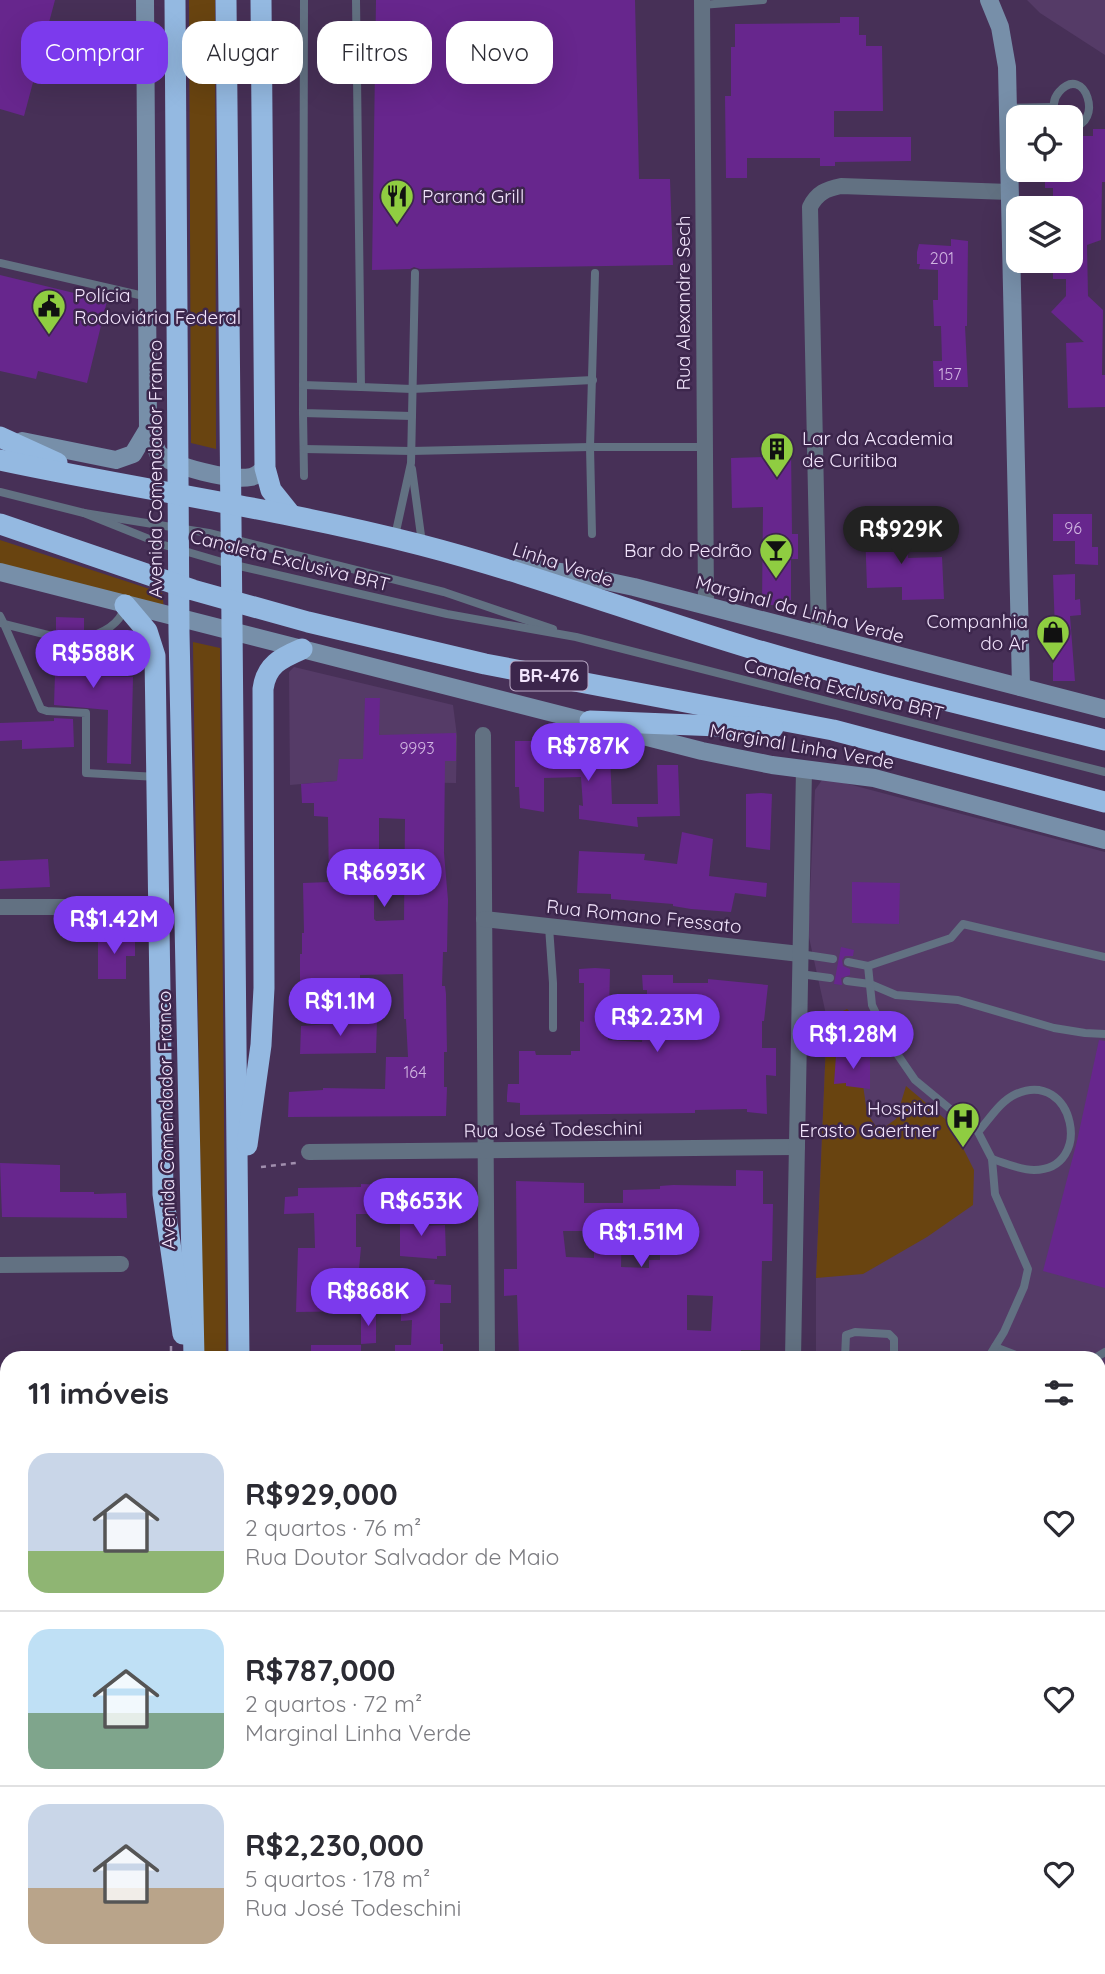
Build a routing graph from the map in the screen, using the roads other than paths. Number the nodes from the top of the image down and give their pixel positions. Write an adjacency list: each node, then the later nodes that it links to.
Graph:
1 (145, 0): 18 (main road, Avenida Comendador Franco)
2 (175, 0): 89 (highway, Avenida Comendador Franco)
3 (226, 0): 84 (highway)
4 (261, 0): 33 (highway)
5 (304, 0): 20 (lane)
6 (356, 0): 21 (lane)
7 (763, 0): 9 (lane)
8 (989, 0): 10 (main road)
9 (702, 2): 28 (street, Rua Alexandre Sech)
10 (1007, 105)
11 (1053, 105): 12 (lane)
12 (1083, 125)
13 (1009, 182): 14 (main road)
14 (1009, 192): 48 (street); 53 (main road)
15 (0, 263): 18 (lane)
16 (415, 273): 22 (lane)
17 (595, 273): 19 (lane)
18 (148, 297): 25 (main road, Avenida Comendador Franco)
19 (593, 380): 22 (lane); 27 (lane)
20 (303, 385): 21 (lane); 23 (lane)
21 (361, 387): 22 (lane)
22 (412, 389): 24 (lane)
23 (303, 413): 24 (lane); 29 (lane)
24 (412, 416): 30 (lane)
25 (148, 429): 26 (main road); 33 (main road)
26 (0, 436): 35 (highway)
27 (590, 447): 28 (lane); 30 (lane); 40 (lane)
28 (705, 447): 46 (street, Rua Alexandre Sech)
29 (304, 449): 30 (lane); 34 (lane)
30 (411, 451): 32 (lane)
31 (0, 460): 35 (highway, Linha Verde)
32 (411, 463): 41 (lane); 42 (lane)
33 (265, 468): 38 (highway)
34 (304, 476)
35 (91, 478): 38 (highway, Linha Verde)
36 (0, 492): 37 (lane, Canaleta Exclusiva BRT)
37 (84, 513): 51 (lane, Canaleta Exclusiva BRT); 51 (lane, Canaleta Exclusiva BRT)
38 (291, 515): 41 (highway, Linha Verde)
39 (0, 524): 56 (highway, BR-476)
40 (592, 534)
41 (394, 538): 42 (highway, Linha Verde)
42 (422, 545): 43 (highway, Linha Verde)
43 (482, 562): 46 (main road, Marginal da Linha Verde); 58 (highway, Linha Verde)
44 (0, 572): 45 (main road, Marginal Linha Verde)
45 (125, 605): 50 (lane); 52 (main road, Marginal Linha Verde); 61 (highway)
46 (706, 606): 48 (main road, Marginal da Linha Verde)
47 (1, 621): 49 (lane); 61 (lane)
48 (819, 636): 53 (main road, Marginal da Linha Verde)
49 (56, 637)
50 (84, 638)
51 (576, 638): 60 (lane, Canaleta Exclusiva BRT)
52 (302, 649): 55 (main road, Marginal Linha Verde); 84 (highway)
53 (1021, 687): 54 (main road, Marginal da Linha Verde)
54 (1105, 709)
55 (590, 721): 56 (highway); 59 (main road, Marginal Linha Verde)
56 (833, 730): 62 (highway, BR-476)
57 (483, 735): 66 (street)
58 (1105, 740)
59 (804, 769): 63 (main road, Marginal Linha Verde); 68 (street)
60 (1105, 772)
61 (157, 777): 88 (highway)
62 (1105, 802)
63 (1105, 840)
64 (125, 907): 65 (street)
65 (0, 908)
66 (484, 919): 67 (street, Rua Romano Fressato); 81 (street)
67 (549, 927): 68 (street, Rua Romano Fressato); 77 (lane)
68 (800, 954): 70 (lane); 73 (street)
69 (1105, 957): 72 (lane)
70 (833, 959)
71 (848, 962): 72 (lane)
72 (868, 966): 76 (lane)
73 (800, 974): 74 (lane); 80 (street)
74 (830, 978)
75 (847, 981): 76 (lane)
76 (870, 984): 78 (lane); 79 (lane)
77 (553, 1028)
78 (1105, 1034)
79 (978, 1132): 83 (lane); 83 (lane)
80 (797, 1147): 81 (street, Rua José Todeschini); 92 (street)
81 (486, 1150): 82 (street, Rua José Todeschini); 91 (street)
82 (303, 1158)
83 (992, 1159): 87 (lane)
84 (237, 1220): 90 (highway)
85 (121, 1264): 86 (street)
86 (0, 1265)
87 (995, 1347): 95 (lane); 96 (lane)
88 (185, 1351)
89 (194, 1351)
90 (239, 1351)
91 (487, 1351)
92 (793, 1351)
93 (845, 1351): 94 (lane)
94 (894, 1351)
95 (992, 1351)
96 (1006, 1351)

